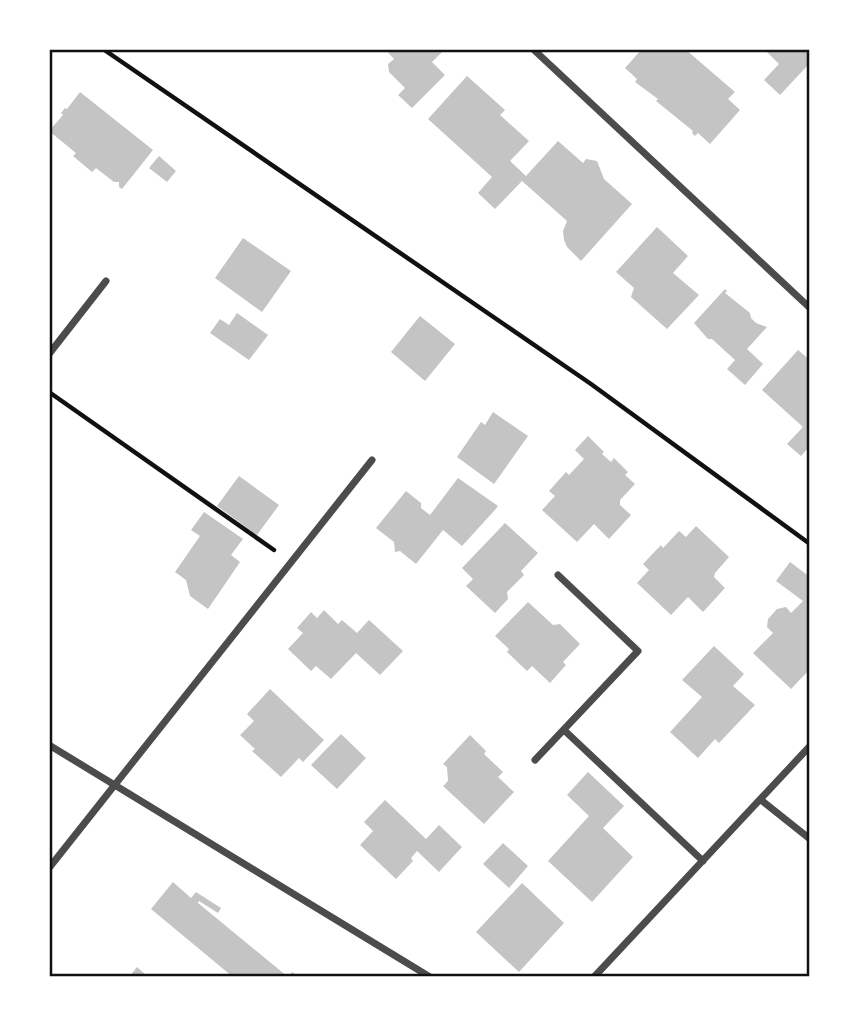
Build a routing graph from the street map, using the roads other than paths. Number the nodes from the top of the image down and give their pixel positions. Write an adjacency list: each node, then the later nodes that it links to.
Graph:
1 (533, 49): 3 (street)
2 (106, 281): 4 (street)
3 (810, 308)
4 (49, 354)
5 (372, 460): 11 (street)
6 (558, 575): 7 (street)
7 (565, 730): 10 (street); 14 (street)
8 (49, 745): 11 (street)
9 (810, 746): 12 (street)
10 (535, 760)
11 (115, 786): 15 (street); 16 (street)
12 (761, 800): 13 (street); 14 (street)
13 (810, 839)
14 (703, 861): 17 (street)
15 (49, 868)
16 (430, 977)
17 (594, 977)

